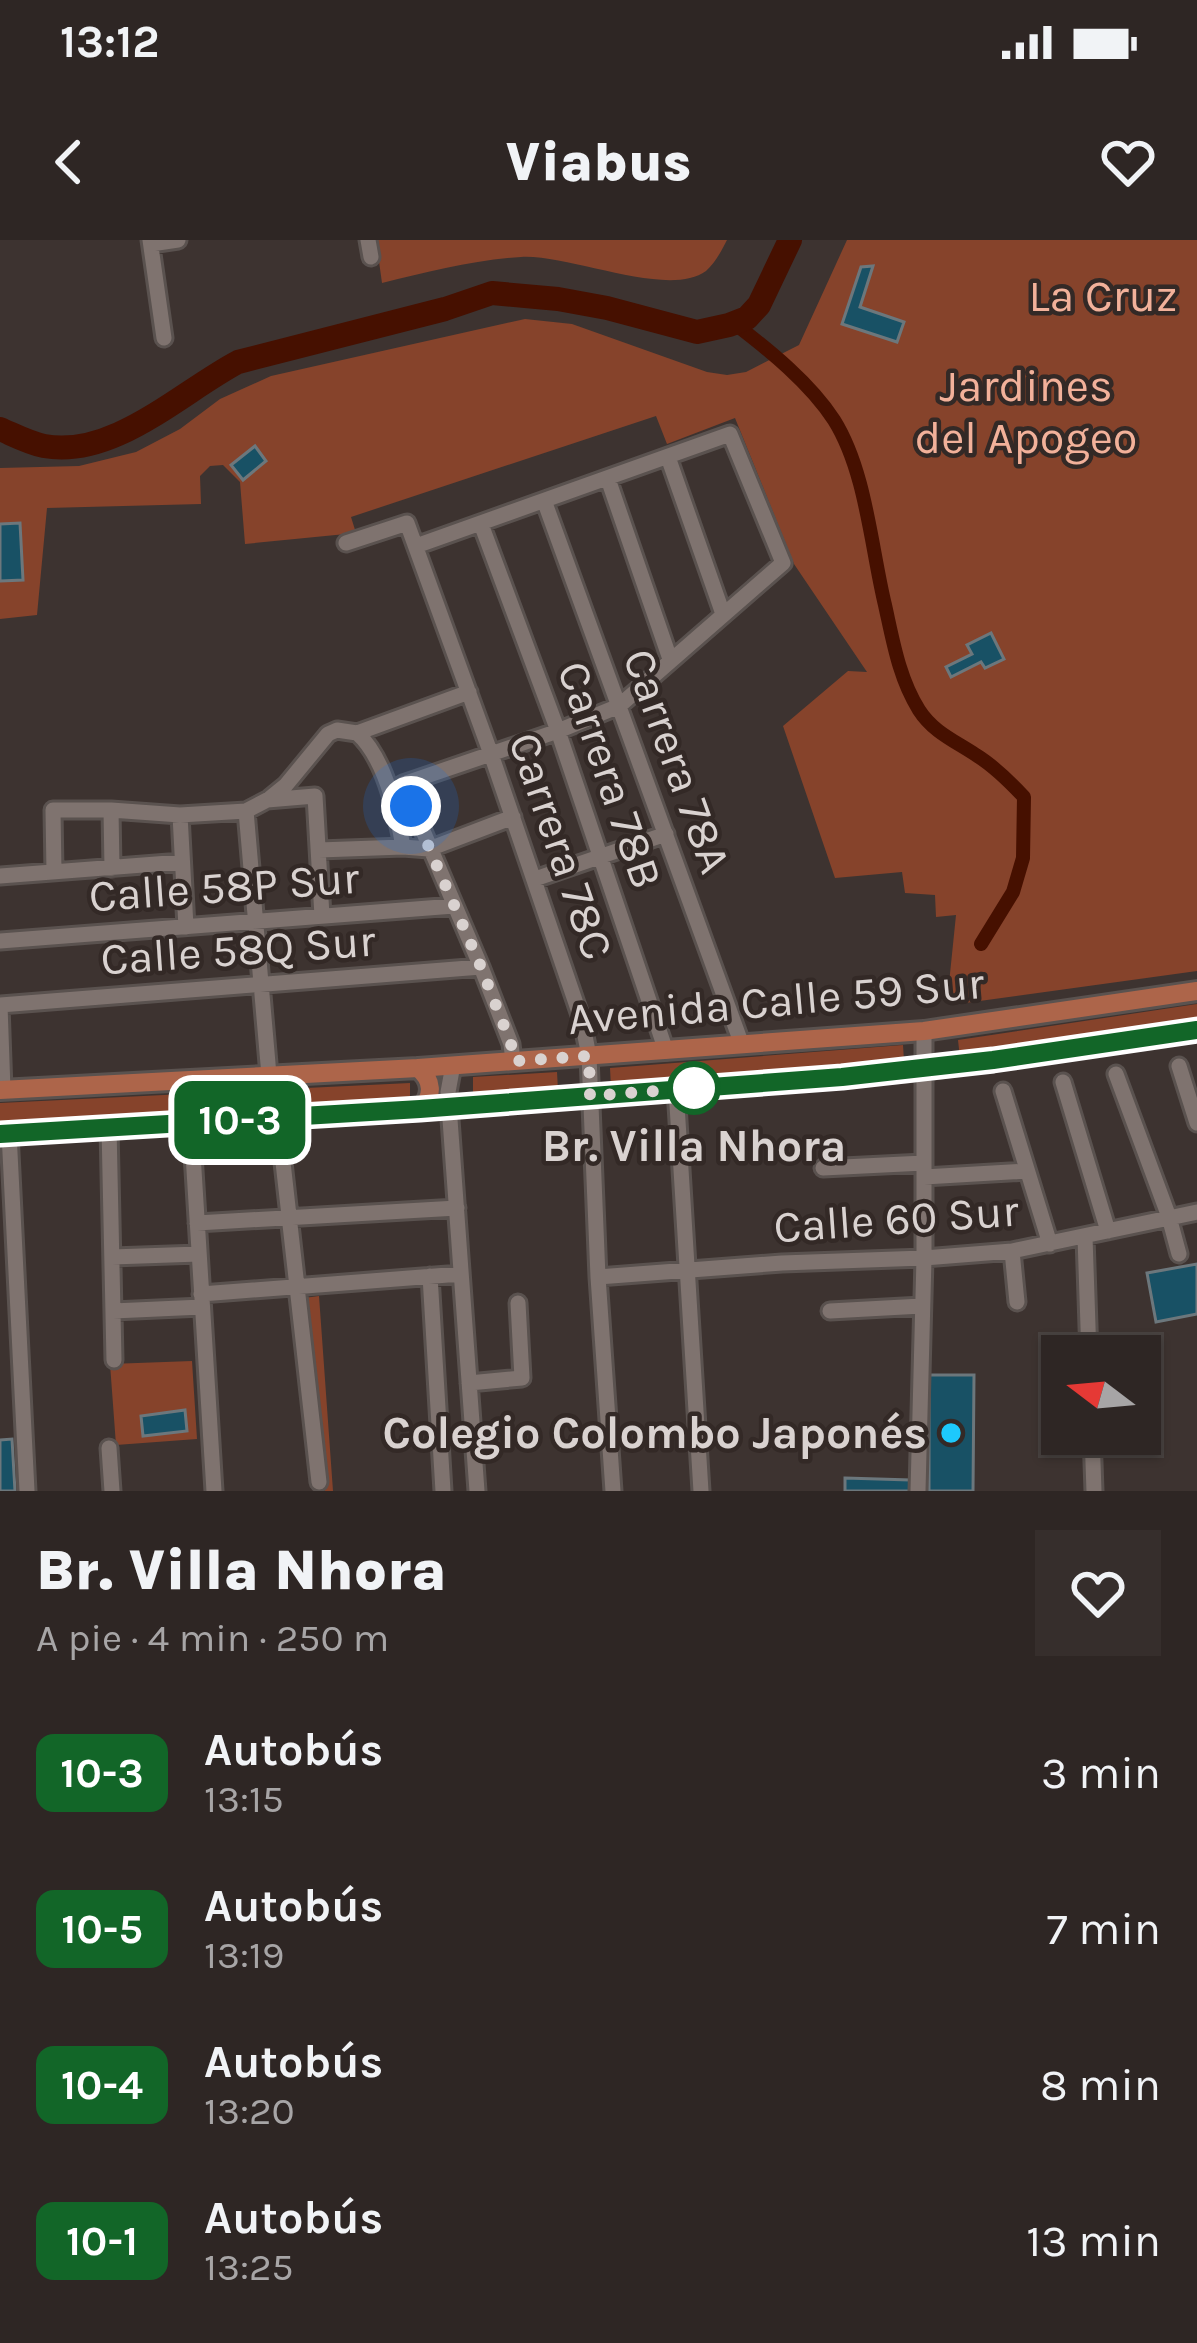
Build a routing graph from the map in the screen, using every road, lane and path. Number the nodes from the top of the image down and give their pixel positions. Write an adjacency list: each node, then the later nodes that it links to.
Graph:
1 (178, 240): 2 (street)
2 (150, 242): 3 (street)
3 (164, 338)
4 (668, 457): 5 (street); 10 (street); 10 (street)
5 (608, 479): 6 (street); 11 (street)
6 (545, 502): 7 (street); 13 (street, Carrera 78A)
7 (481, 524): 9 (street); 14 (street, Carrera 78B)
8 (346, 543): 9 (street, Carrera 78C)
9 (416, 546): 12 (street, Carrera 78C)
10 (723, 614): 11 (street)
11 (670, 659): 13 (street)
12 (469, 692): 15 (street); 16 (street, Carrera 78C)
13 (619, 706): 14 (street); 23 (street, Carrera 78A)
14 (558, 731): 16 (street); 27 (street, Carrera 78B)
15 (357, 733): 17 (street); 18 (street)
16 (491, 754): 18 (street); 22 (street, Carrera 78C)
17 (268, 800): 20 (street); 26 (street)
18 (404, 809): 24 (street); 25 (street)
19 (111, 810): 21 (street); 29 (street); 30 (street)
20 (246, 811): 21 (street); 35 (street)
21 (180, 815): 28 (street)
22 (513, 817): 25 (street); 32 (street, Carrera 78C)
23 (666, 834): 27 (street); 44 (street, Carrera 78A)
24 (404, 847): 25 (street); 26 (street)
25 (429, 849): 33 (street)
26 (319, 850): 34 (street)
27 (601, 856): 32 (street); 45 (street, Carrera 78B)
28 (182, 862): 29 (street); 36 (street)
29 (112, 868): 30 (street)
30 (54, 872): 31 (street)
31 (0, 875)
32 (535, 879): 46 (street, Carrera 78C)
33 (454, 906): 34 (street, Calle 58P Sur); 38 (street)
34 (322, 916): 35 (street, Calle 58P Sur)
35 (254, 922): 36 (street, Calle 58P Sur); 39 (street)
36 (187, 927): 37 (street, Calle 58P Sur)
37 (0, 941)
38 (481, 967): 39 (street, Calle 58Q Sur); 47 (street)
39 (260, 985): 41 (street, Calle 58Q Sur); 53 (street)
40 (1197, 991): 43 (main road, Avenida Calle 59 Sur)
41 (0, 1005): 56 (street)
42 (1197, 1030): 51 (main road, Avenida Calle 59 Sur)
43 (924, 1031): 44 (main road, Avenida Calle 59 Sur); 51 (street)
44 (742, 1045): 45 (main road, Avenida Calle 59 Sur)
45 (666, 1051): 46 (main road, Avenida Calle 59 Sur)
46 (589, 1056): 47 (main road, Avenida Calle 59 Sur); 58 (street, Carrera 78C)
47 (514, 1061): 48 (main road, Avenida Calle 59 Sur)
48 (453, 1066): 50 (main road, Avenida Calle 59 Sur); 59 (street)
49 (1180, 1066): 63 (street)
50 (418, 1068): 53 (main road, Avenida Calle 59 Sur); 60 (main road)
51 (924, 1070): 55 (main road, Avenida Calle 59 Sur); 67 (street)
52 (1116, 1075): 71 (street)
53 (269, 1076): 56 (main road, Avenida Calle 59 Sur)
54 (1064, 1082): 74 (street)
55 (676, 1089): 58 (main road, Avenida Calle 59 Sur); 82 (street)
56 (2, 1090)
57 (1003, 1091): 68 (street)
58 (590, 1096): 59 (main road, Avenida Calle 59 Sur); 85 (street, Carrera 78C)
59 (449, 1107): 60 (main road, Avenida Calle 59 Sur); 69 (street)
60 (420, 1109): 61 (main road, Avenida Calle 59 Sur)
61 (278, 1118): 62 (main road, Avenida Calle 59 Sur); 72 (street)
62 (191, 1122): 64 (main road, Avenida Calle 59 Sur); 73 (street)
63 (1197, 1123)
64 (109, 1127): 65 (main road, Avenida Calle 59 Sur); 80 (street)
65 (4, 1134): 99 (street)
66 (823, 1168): 67 (street)
67 (924, 1170): 68 (street); 81 (street)
68 (1028, 1171): 76 (street)
69 (457, 1208): 72 (street); 83 (street)
70 (1197, 1212): 71 (street, Calle 60 Sur)
71 (1169, 1217): 74 (street, Calle 60 Sur); 79 (street)
72 (290, 1218): 73 (street); 86 (street)
73 (197, 1223): 78 (street)
74 (1108, 1231): 75 (street, Calle 60 Sur)
75 (1085, 1237): 76 (street, Calle 60 Sur); 93 (street)
76 (1050, 1244): 77 (street, Calle 60 Sur)
77 (1012, 1250): 81 (street, Calle 60 Sur); 88 (street)
78 (199, 1254): 80 (street); 87 (street)
79 (1179, 1254)
80 (112, 1257): 91 (street)
81 (924, 1258): 82 (street, Calle 60 Sur); 90 (street)
82 (689, 1271): 85 (street, Calle 60 Sur); 105 (street)
83 (461, 1274): 84 (street); 95 (street)
84 (430, 1276): 86 (street); 102 (street)
85 (598, 1277): 104 (street, Carrera 78C)
86 (297, 1287): 87 (street); 98 (street)
87 (202, 1300): 91 (street); 101 (street)
88 (1017, 1302)
89 (518, 1303): 95 (street)
90 (922, 1306): 92 (street); 106 (street)
91 (113, 1311): 94 (street)
92 (830, 1311)
93 (1088, 1335)
94 (114, 1360)
95 (469, 1383): 103 (street)
96 (110, 1448): 100 (street)
97 (1093, 1455): 107 (street)
98 (319, 1482)
99 (28, 1491)
100 (112, 1491)
101 (214, 1491)
102 (443, 1491)
103 (477, 1491)
104 (613, 1491)
105 (701, 1491)
106 (918, 1491)
107 (1094, 1491)

